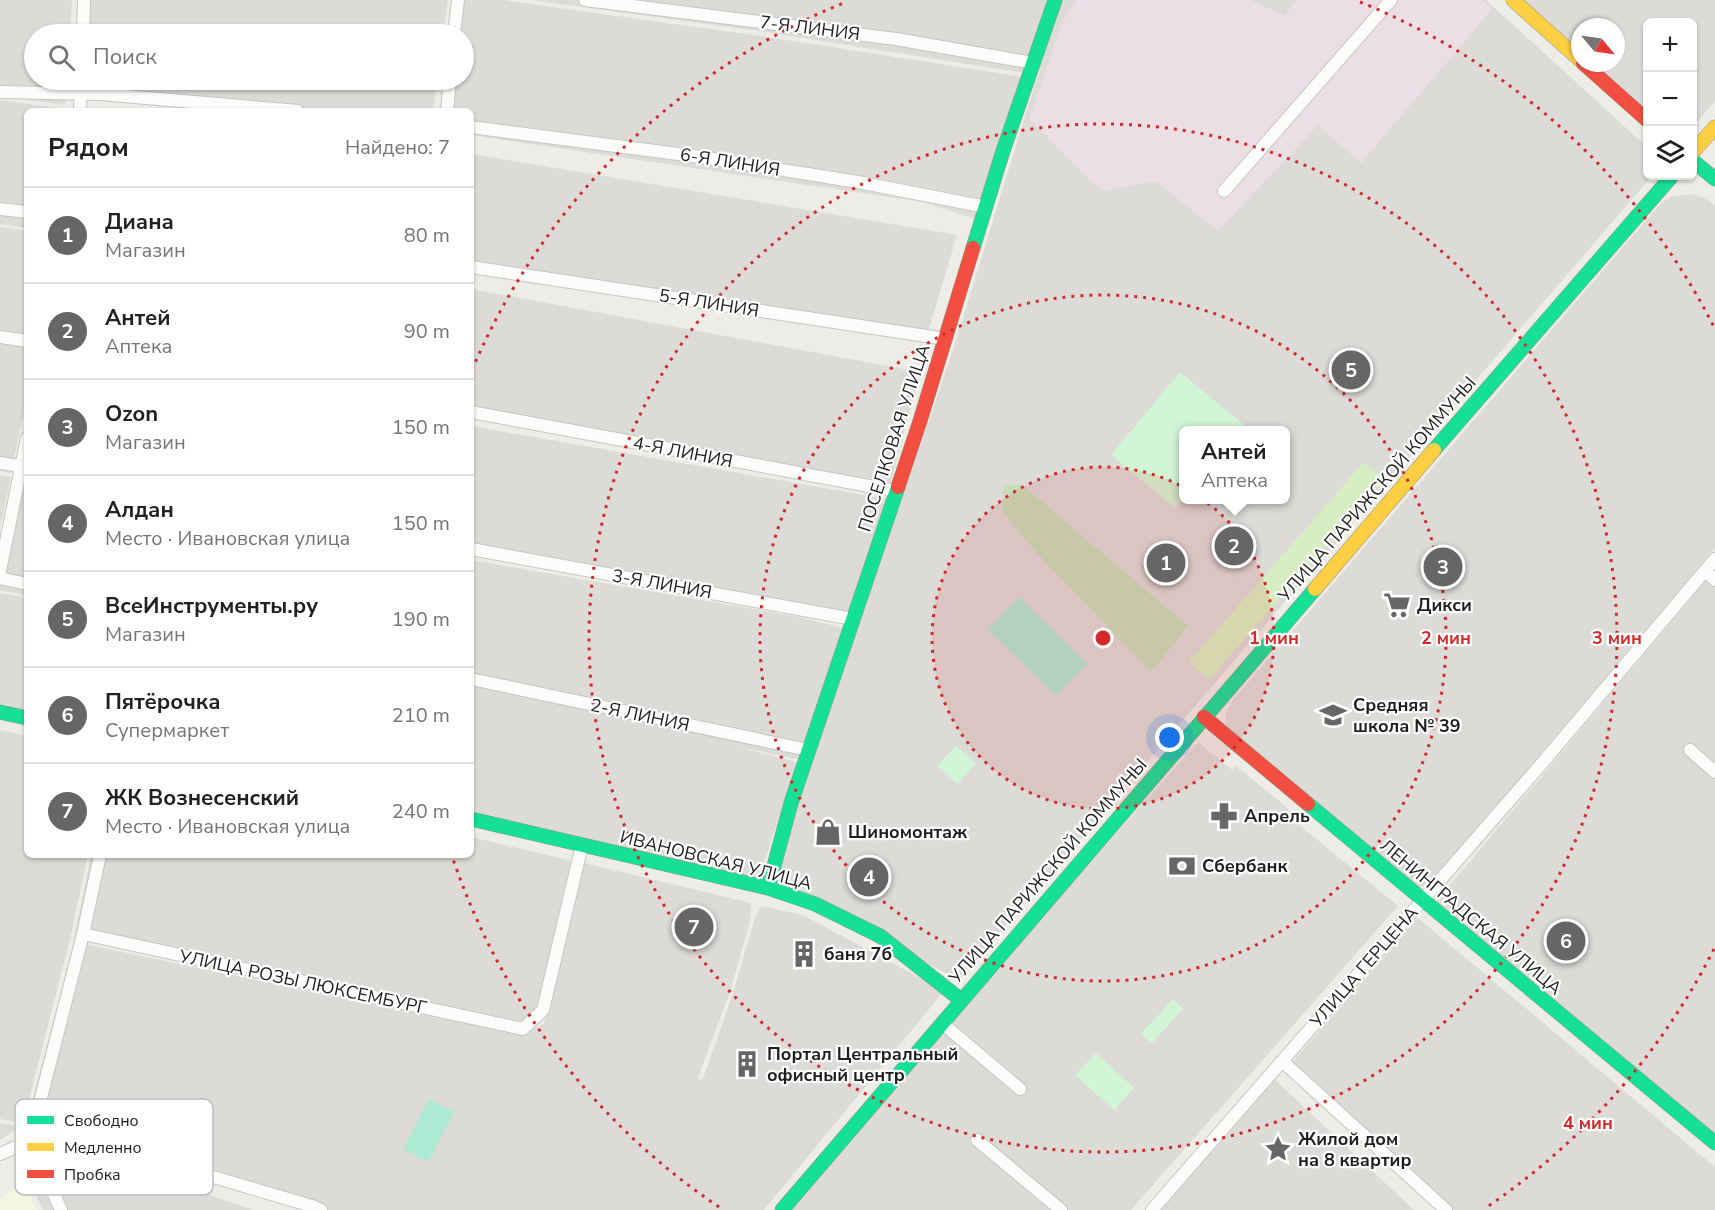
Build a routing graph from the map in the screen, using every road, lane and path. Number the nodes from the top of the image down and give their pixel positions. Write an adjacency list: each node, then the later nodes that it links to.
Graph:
1 (84, 0): 7 (street)
2 (458, 0): 8 (street)
3 (585, 0): 10 (street, 7-Я ЛИНИЯ)
4 (1054, 0): 10 (main road, ПОСЕЛКОВАЯ УЛИЦА)
5 (1391, 0): 25 (street)
6 (1513, 0): 9 (main road)
7 (83, 24)
8 (455, 24)
9 (1571, 52)
10 (1033, 63): 26 (main road, ПОСЕЛКОВАЯ УЛИЦА)
11 (1593, 72): 18 (main road)
12 (449, 90): 17 (street)
13 (0, 92): 14 (street)
14 (81, 93): 15 (street); 16 (street)
15 (80, 108)
16 (262, 108)
17 (447, 108)
18 (1643, 117)
19 (474, 127): 26 (street, 6-Я ЛИНИЯ)
20 (1715, 127): 21 (main road)
21 (1697, 147)
22 (1697, 164): 23 (main road)
23 (1715, 178)
24 (1668, 180): 48 (main road, УЛИЦА ПАРИЖСКОЙ КОММУНЫ)
25 (1224, 191)
26 (986, 207): 31 (main road, ПОСЕЛКОВАЯ УЛИЦА)
27 (0, 209): 28 (street)
28 (24, 212)
29 (474, 267): 31 (street, 5-Я ЛИНИЯ)
30 (0, 337): 32 (street)
31 (946, 339): 36 (main road, ПОСЕЛКОВАЯ УЛИЦА)
32 (24, 341)
33 (474, 413): 36 (street, 4-Я ЛИНИЯ)
34 (0, 463): 35 (street)
35 (24, 467): 40 (street)
36 (896, 491): 44 (main road, ПОСЕЛКОВАЯ УЛИЦА)
37 (474, 550): 44 (street, 3-Я ЛИНИЯ)
38 (1715, 559): 39 (street, УЛИЦА ГЕРЦЕНА)
39 (1705, 571): 42 (street); 56 (street, УЛИЦА ГЕРЦЕНА)
40 (0, 572)
41 (0, 578): 43 (street)
42 (1715, 580)
43 (24, 583)
44 (853, 619): 49 (main road, ПОСЕЛКОВАЯ УЛИЦА)
45 (474, 680): 49 (street, 2-Я ЛИНИЯ)
46 (0, 712): 47 (main road)
47 (24, 717)
48 (1204, 717): 56 (main road, ЛЕНИНГРАДСКАЯ УЛИЦА); 58 (main road, УЛИЦА ПАРИЖСКОЙ КОММУНЫ)
49 (808, 750): 55 (main road, ПОСЕЛКОВАЯ УЛИЦА)
50 (1690, 750): 51 (street)
51 (1715, 772)
52 (474, 820): 53 (main road, ИВАНОВСКАЯ УЛИЦА)
53 (582, 845): 55 (main road, ИВАНОВСКАЯ УЛИЦА); 57 (street, УЛИЦА РОЗЫ ЛЮКСЕМБУРГ)
54 (99, 858): 57 (street)
55 (768, 888): 58 (main road, ИВАНОВСКАЯ УЛИЦА)
56 (1423, 900): 60 (street, УЛИЦА ГЕРЦЕНА); 64 (main road, ЛЕНИНГРАДСКАЯ УЛИЦА)
57 (83, 934): 62 (street)
58 (961, 1000): 59 (main road, УЛИЦА ПАРИЖСКОЙ КОММУНЫ)
59 (942, 1023): 61 (street); 71 (main road, УЛИЦА ПАРИЖСКОЙ КОММУНЫ)
60 (1282, 1061): 73 (street, УЛИЦА ГЕРЦЕНА); 74 (street)
61 (1020, 1089)
62 (40, 1099)
63 (976, 1140): 72 (street)
64 (1715, 1143)
65 (15, 1148): 66 (street)
66 (0, 1154)
67 (213, 1177): 70 (street)
68 (54, 1195): 69 (street)
69 (61, 1210)
70 (321, 1210)
71 (782, 1210)
72 (1061, 1210)
73 (1152, 1210)
74 (1444, 1210)

